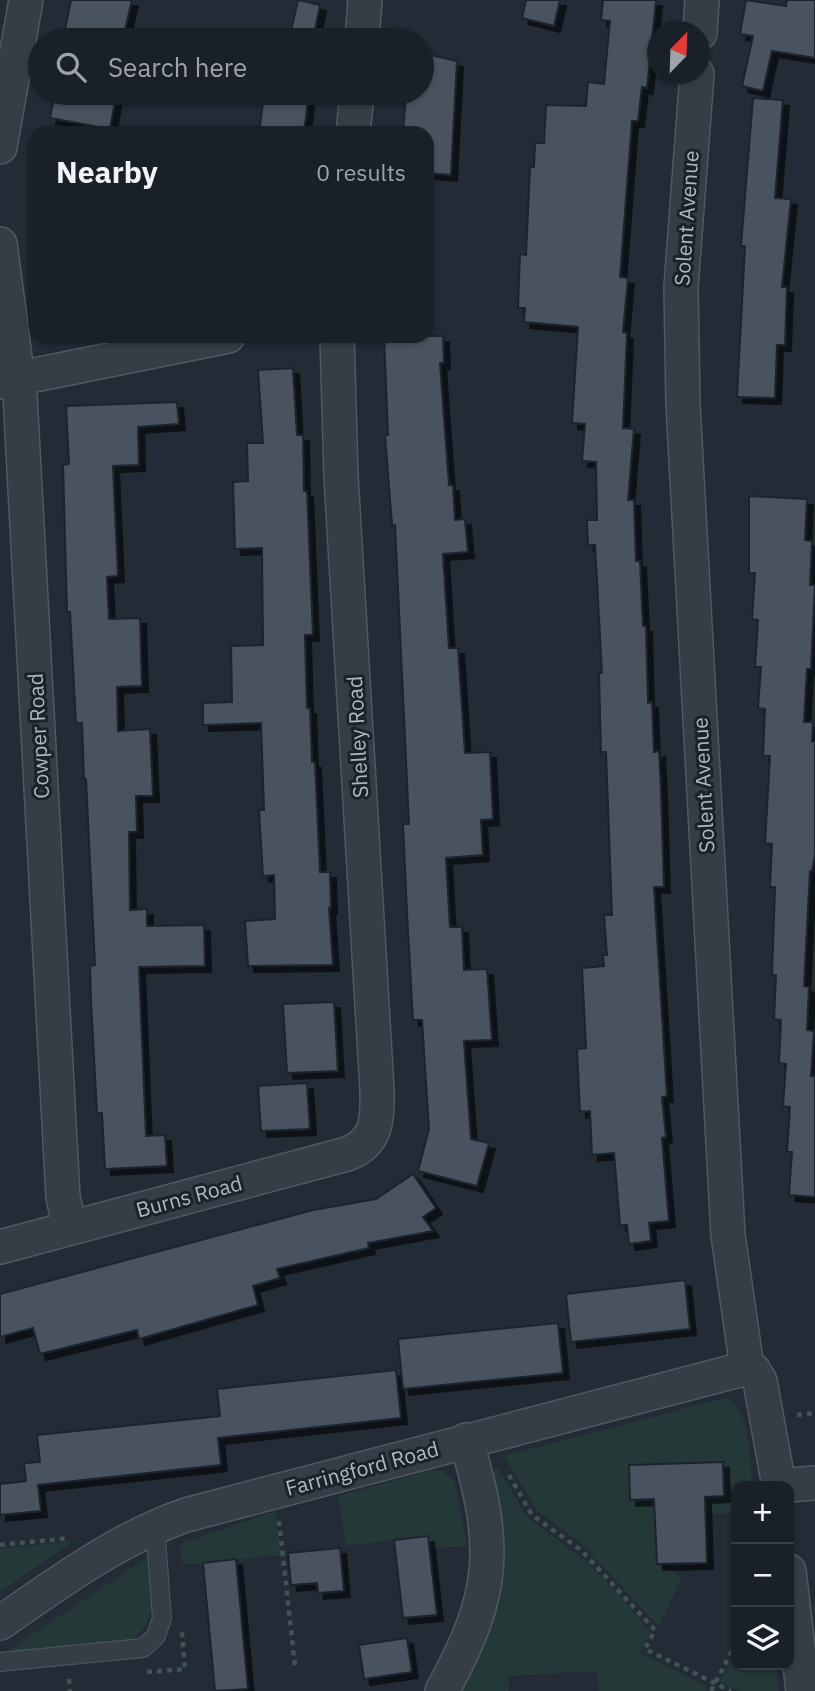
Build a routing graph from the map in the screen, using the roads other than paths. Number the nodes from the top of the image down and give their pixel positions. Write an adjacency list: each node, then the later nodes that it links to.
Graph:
1 (26, 0): 9 (street)
2 (365, 0): 5 (street)
3 (702, 0): 4 (street)
4 (700, 21)
5 (363, 28)
6 (695, 84): 17 (street, Solent Avenue)
7 (356, 105): 8 (street)
8 (354, 126)
9 (0, 147)
10 (0, 244): 13 (street, Cowper Road)
11 (193, 343): 13 (street)
12 (337, 343): 14 (street, Shelley Road)
13 (9, 380): 15 (street, Cowper Road)
14 (372, 1136): 15 (street, Burns Road)
15 (70, 1228): 16 (street, Burns Road)
16 (0, 1247)
17 (747, 1368): 18 (street, Farringford Road); 19 (street, Solent Avenue)
18 (466, 1440): 22 (street, Farringford Road); 26 (street)
19 (778, 1481)
20 (815, 1483): 21 (street)
21 (794, 1485)
22 (155, 1525): 24 (street, Farringford Road); 25 (lane)
23 (793, 1607): 27 (street)
24 (0, 1623)
25 (0, 1662)
26 (442, 1691)
27 (803, 1691)

